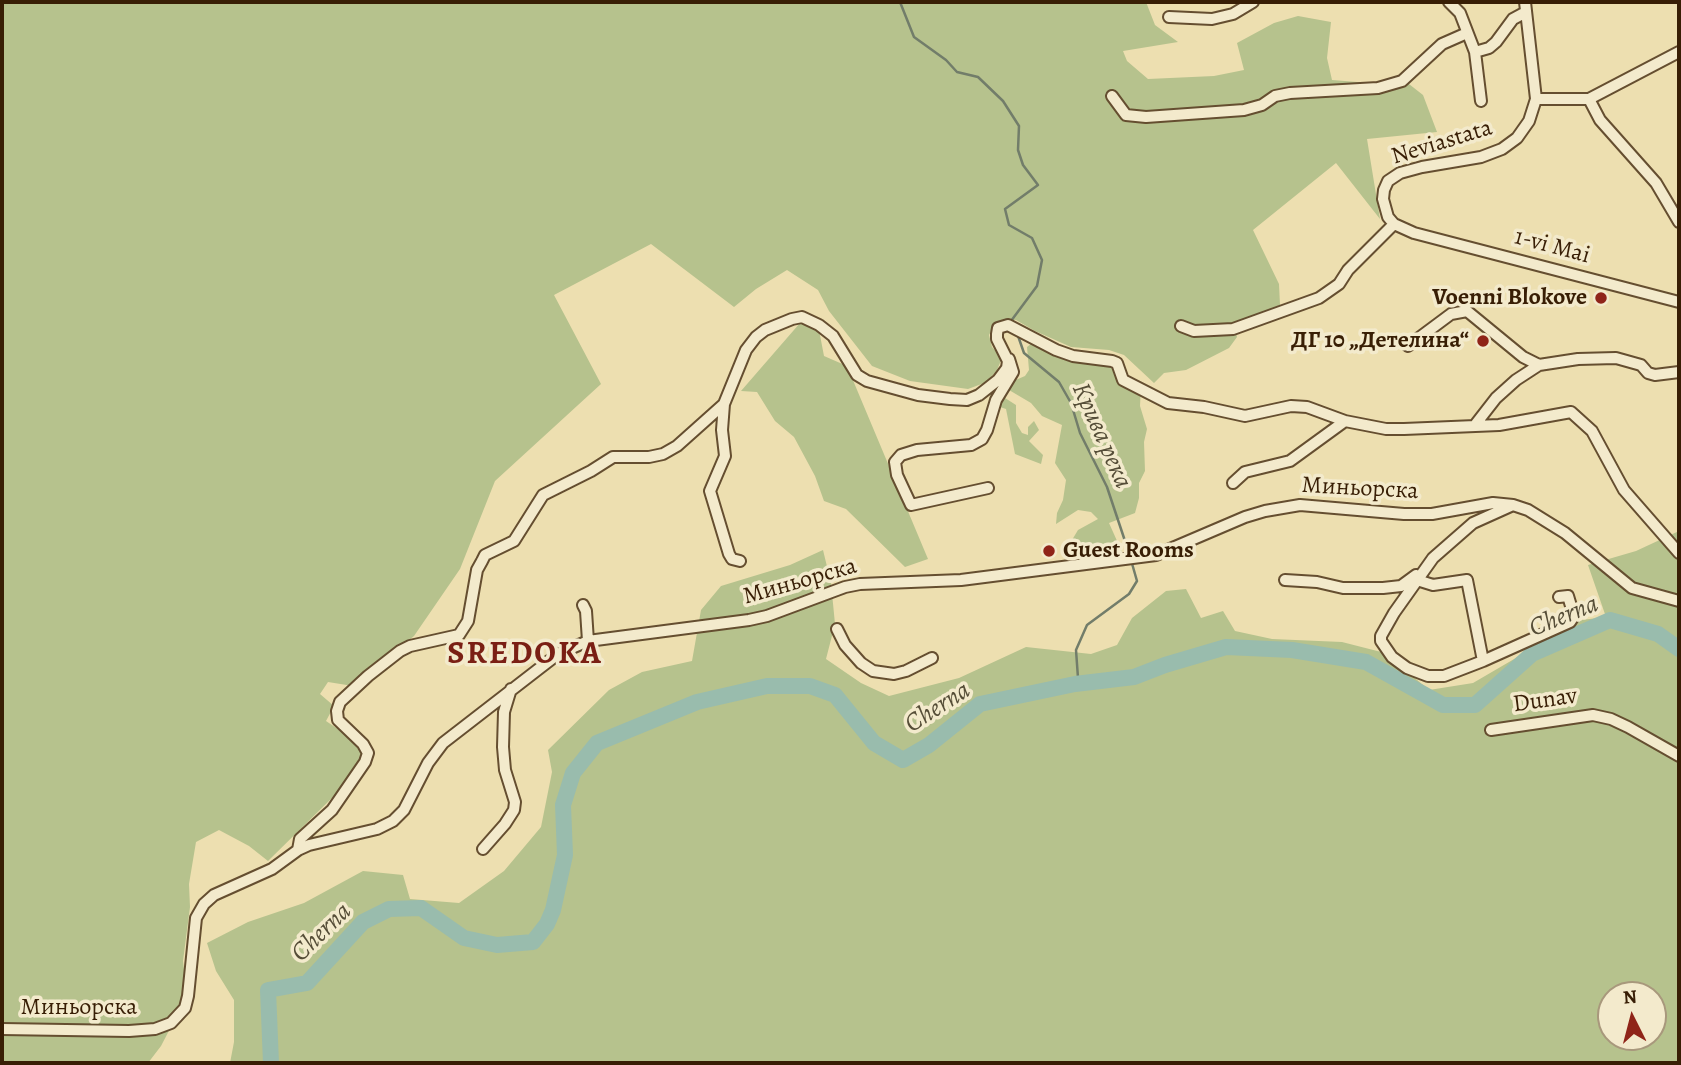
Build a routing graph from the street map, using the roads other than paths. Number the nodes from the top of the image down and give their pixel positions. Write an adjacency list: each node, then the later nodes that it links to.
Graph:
1 (1253, 2): 4 (street)
2 (1449, 2): 5 (street)
3 (1526, 7): 6 (street); 9 (street)
4 (1169, 17)
5 (1467, 33): 6 (street); 8 (street)
6 (1475, 52): 11 (street)
7 (1679, 52): 10 (street)
8 (1112, 96)
9 (1536, 99): 10 (street); 13 (street, Neviastata)
10 (1589, 99): 12 (street)
11 (1481, 101)
12 (1679, 222)
13 (1394, 224): 14 (street, 1-vi Mai); 15 (street)
14 (1679, 302)
15 (1181, 326)
16 (1408, 345): 18 (street)
17 (1007, 357): 20 (street); 21 (street); 24 (street)
18 (1539, 365): 19 (street); 22 (street)
19 (1679, 372)
20 (723, 404): 27 (street); 42 (street)
21 (1345, 421): 22 (street); 23 (street)
22 (1475, 425): 26 (street)
23 (1233, 484)
24 (988, 488)
25 (1513, 505): 28 (street); 32 (street, Миньорска); 35 (street, Миньорска)
26 (1679, 553)
27 (740, 561)
28 (1424, 570): 29 (street); 30 (street)
29 (1285, 580)
30 (1417, 580): 37 (street); 37 (street)
31 (1559, 597): 37 (street)
32 (1679, 601)
33 (583, 605): 35 (street)
34 (837, 629): 36 (street)
35 (589, 641): 38 (street, Миньорска)
36 (932, 659)
37 (1483, 661)
38 (511, 689): 41 (street); 42 (street, Миньорска)
39 (1491, 730): 40 (street, Dunav)
40 (1679, 755)
41 (483, 849)
42 (298, 850): 43 (street, Миньорска)
43 (2, 1029)

